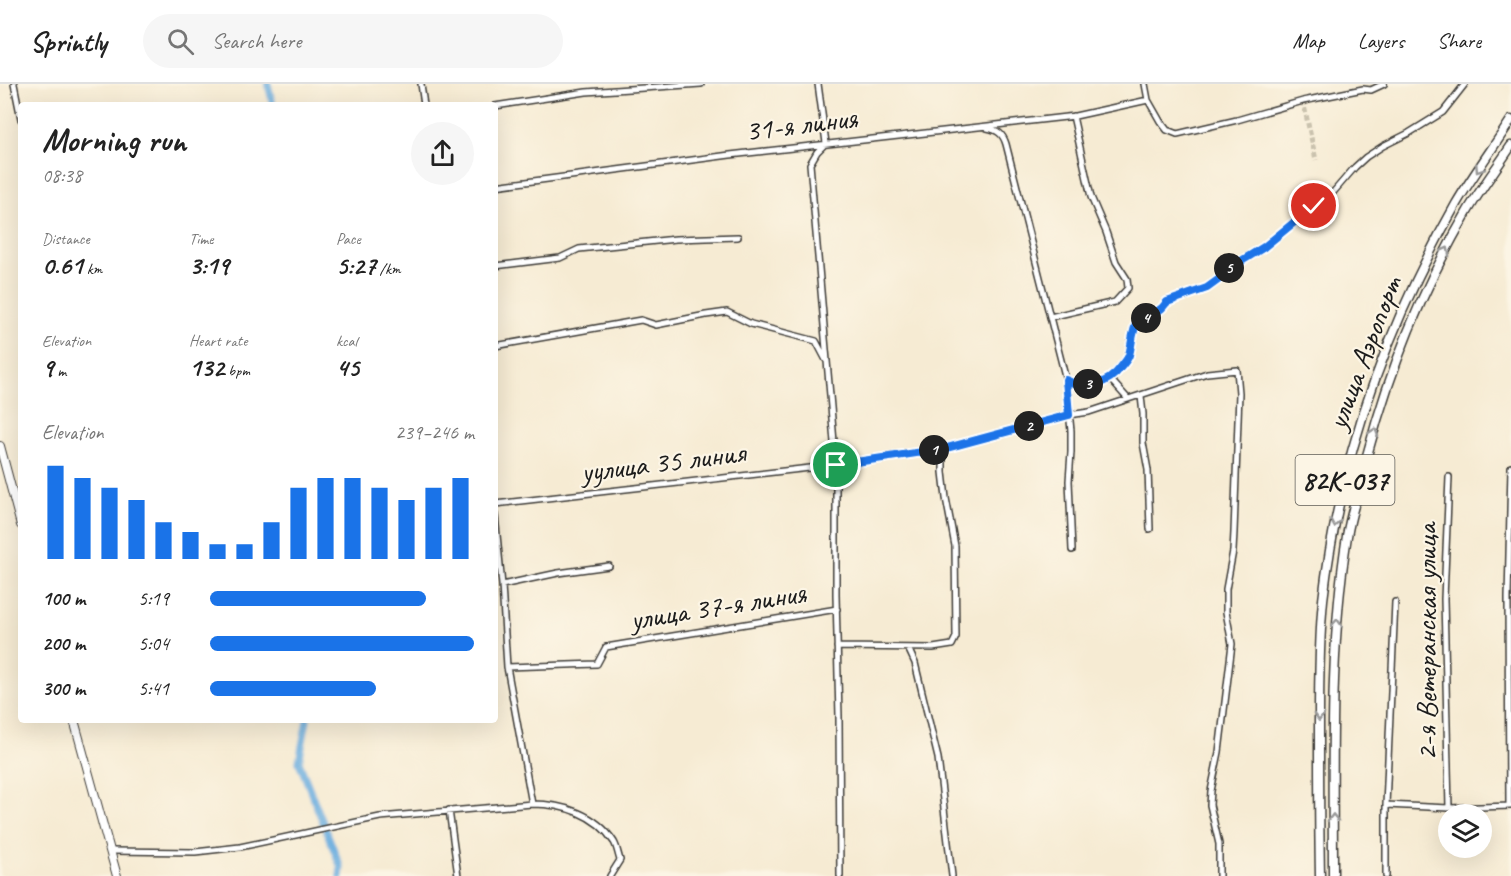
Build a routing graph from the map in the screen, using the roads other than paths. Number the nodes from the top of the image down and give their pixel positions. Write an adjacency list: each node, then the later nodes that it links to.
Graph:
1 (14, 84): 10 (street)
2 (421, 84): 9 (street)
3 (701, 84): 11 (street)
4 (818, 84): 15 (street)
5 (1145, 84): 8 (street)
6 (1384, 84): 8 (street)
7 (1465, 84): 23 (street)
8 (1148, 100): 12 (street, 31-я линия)
9 (424, 102)
10 (18, 104)
11 (498, 106)
12 (1073, 116): 14 (street, 31-я линия); 20 (street)
13 (1511, 120): 60 (main road, улица Аэропорт / 82К-037, one-way to 60)
14 (980, 126): 15 (street, 31-я линия); 20 (street)
15 (826, 144): 17 (street, 31-я линия); 22 (street)
16 (1511, 146): 61 (main road, улица Аэропорт, one-way to 16)
17 (498, 186)
18 (738, 237): 19 (street)
19 (498, 266)
20 (1050, 317): 24 (street)
21 (498, 345): 22 (street)
22 (828, 365): 30 (street)
23 (1110, 379): 24 (street); 26 (street)
24 (1066, 380): 27 (street)
25 (1141, 396): 26 (street, уулица 35 линия); 35 (street); 59 (street, уулица 35 линия)
26 (1128, 399): 27 (street, уулица 35 линия)
27 (1069, 415): 29 (street, уулица 35 линия); 37 (street)
28 (0, 446): 34 (main road)
29 (943, 449): 30 (street, уулица 35 линия); 43 (street)
30 (836, 465): 33 (street, уулица 35 линия); 41 (street)
31 (1511, 467): 49 (street)
32 (1449, 477): 47 (street, 2-я Ветеранская улица)
33 (498, 504)
34 (18, 514)
35 (1150, 529)
36 (498, 545): 39 (street)
37 (1072, 550)
38 (609, 566): 39 (street)
39 (502, 585): 44 (street)
40 (1395, 602): 48 (street)
41 (837, 609): 42 (street); 44 (street, улица 37-я линия)
42 (837, 647): 43 (street); 57 (street)
43 (908, 648): 58 (street)
44 (507, 667): 46 (street)
45 (75, 723): 53 (main road)
46 (532, 804): 52 (street); 56 (street)
47 (1449, 804)
48 (1386, 805): 50 (street); 62 (street)
49 (1510, 806): 51 (street)
50 (1438, 807)
51 (1492, 807)
52 (449, 810): 53 (street); 55 (street)
53 (110, 851): 54 (main road)
54 (117, 876)
55 (458, 876)
56 (610, 876)
57 (840, 876)
58 (952, 876)
59 (1219, 876)
60 (1320, 876)
61 (1333, 876)
62 (1386, 876)

